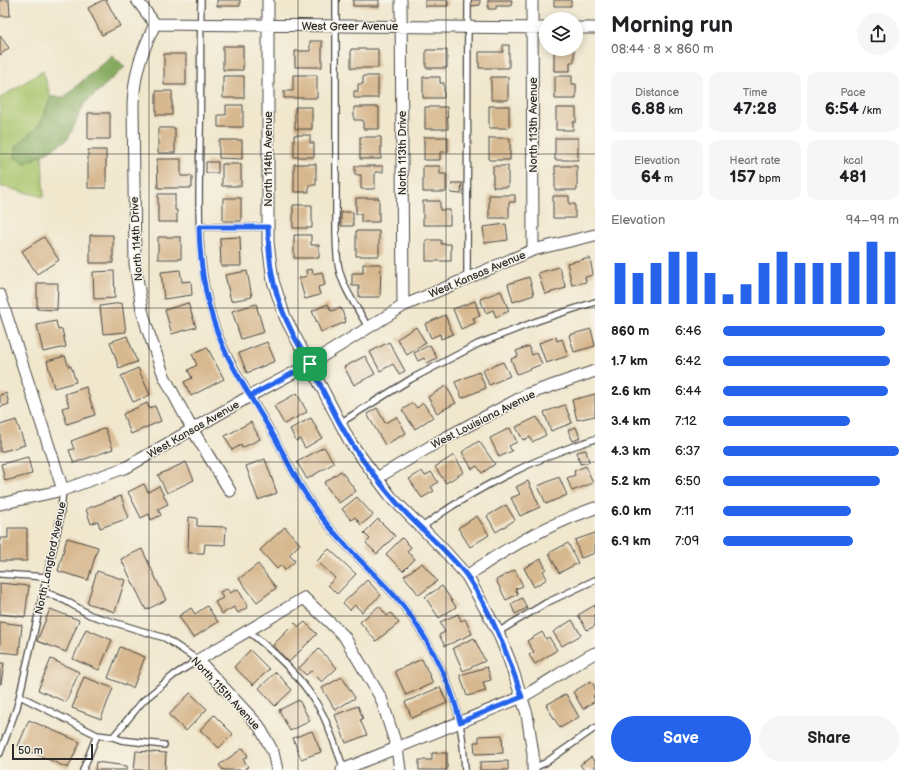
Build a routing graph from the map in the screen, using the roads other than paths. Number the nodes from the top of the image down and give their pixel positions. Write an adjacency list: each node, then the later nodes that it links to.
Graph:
1 (137, 0): 8 (street)
2 (201, 0): 9 (lane)
3 (268, 0): 10 (street, North 114th Avenue)
4 (336, 0): 11 (lane)
5 (401, 0): 12 (street, North 113th Drive)
6 (468, 0): 13 (lane)
7 (532, 0): 14 (street, North 113th Avenue)
8 (155, 24): 9 (street, West Greer Avenue); 31 (street, North 114th Drive)
9 (200, 25): 10 (street, West Greer Avenue); 18 (lane)
10 (268, 26): 11 (street, West Greer Avenue); 19 (street, North 114th Avenue)
11 (336, 26): 12 (street, West Greer Avenue); 26 (lane)
12 (401, 26): 13 (street, West Greer Avenue); 25 (street, North 113th Drive)
13 (468, 27): 14 (street, West Greer Avenue); 22 (lane)
14 (532, 28): 15 (street, West Greer Avenue); 21 (street, North 113th Avenue)
15 (539, 28)
16 (583, 28): 17 (street)
17 (595, 28)
18 (199, 227): 19 (lane); 29 (lane)
19 (268, 227): 27 (street, North 114th Avenue)
20 (595, 235): 21 (street, West Kansas Avenue)
21 (533, 250): 22 (street, West Kansas Avenue)
22 (467, 279): 25 (street, West Kansas Avenue)
23 (0, 295): 34 (street, North Langford Avenue)
24 (595, 302): 30 (lane)
25 (403, 306): 26 (street, West Kansas Avenue)
26 (368, 327): 27 (street, West Kansas Avenue)
27 (310, 364): 29 (street, West Kansas Avenue); 30 (street, North 114th Avenue)
28 (595, 371): 33 (street, West Louisiana Avenue)
29 (250, 396): 31 (street, West Kansas Avenue); 50 (lane)
30 (340, 423): 33 (street, North 114th Avenue)
31 (192, 429): 34 (street, West Kansas Avenue); 35 (street, North 114th Drive)
32 (595, 439): 38 (lane)
33 (377, 478): 38 (street, North 114th Avenue)
34 (63, 490): 36 (street, West Kansas Avenue); 40 (lane, North Langford Avenue)
35 (230, 491)
36 (0, 504)
37 (595, 508): 41 (street)
38 (421, 528): 41 (street, North 114th Avenue)
39 (0, 574): 40 (lane)
40 (47, 576): 43 (lane, North Langford Avenue)
41 (466, 576): 45 (street, North 114th Avenue)
42 (595, 580): 45 (lane)
43 (43, 591): 47 (lane, North 115th Avenue); 48 (lane, North Langford Avenue)
44 (248, 631): 47 (street); 55 (street); 60 (lane)
45 (498, 632): 49 (street, North 114th Avenue)
46 (595, 653): 49 (street)
47 (198, 660): 53 (lane); 59 (street, North 115th Avenue)
48 (20, 696): 52 (lane); 56 (lane, North Langford Avenue)
49 (522, 697): 50 (street); 57 (street, North 114th Avenue)
50 (460, 722): 55 (street); 62 (lane)
51 (595, 728): 57 (lane)
52 (97, 735): 53 (lane); 58 (lane)
53 (113, 737): 54 (lane)
54 (164, 745)
55 (397, 748): 60 (street); 61 (street)
56 (0, 753)
57 (533, 769)
58 (83, 770)
59 (277, 770)
60 (343, 770)
61 (400, 770)
62 (465, 770)

